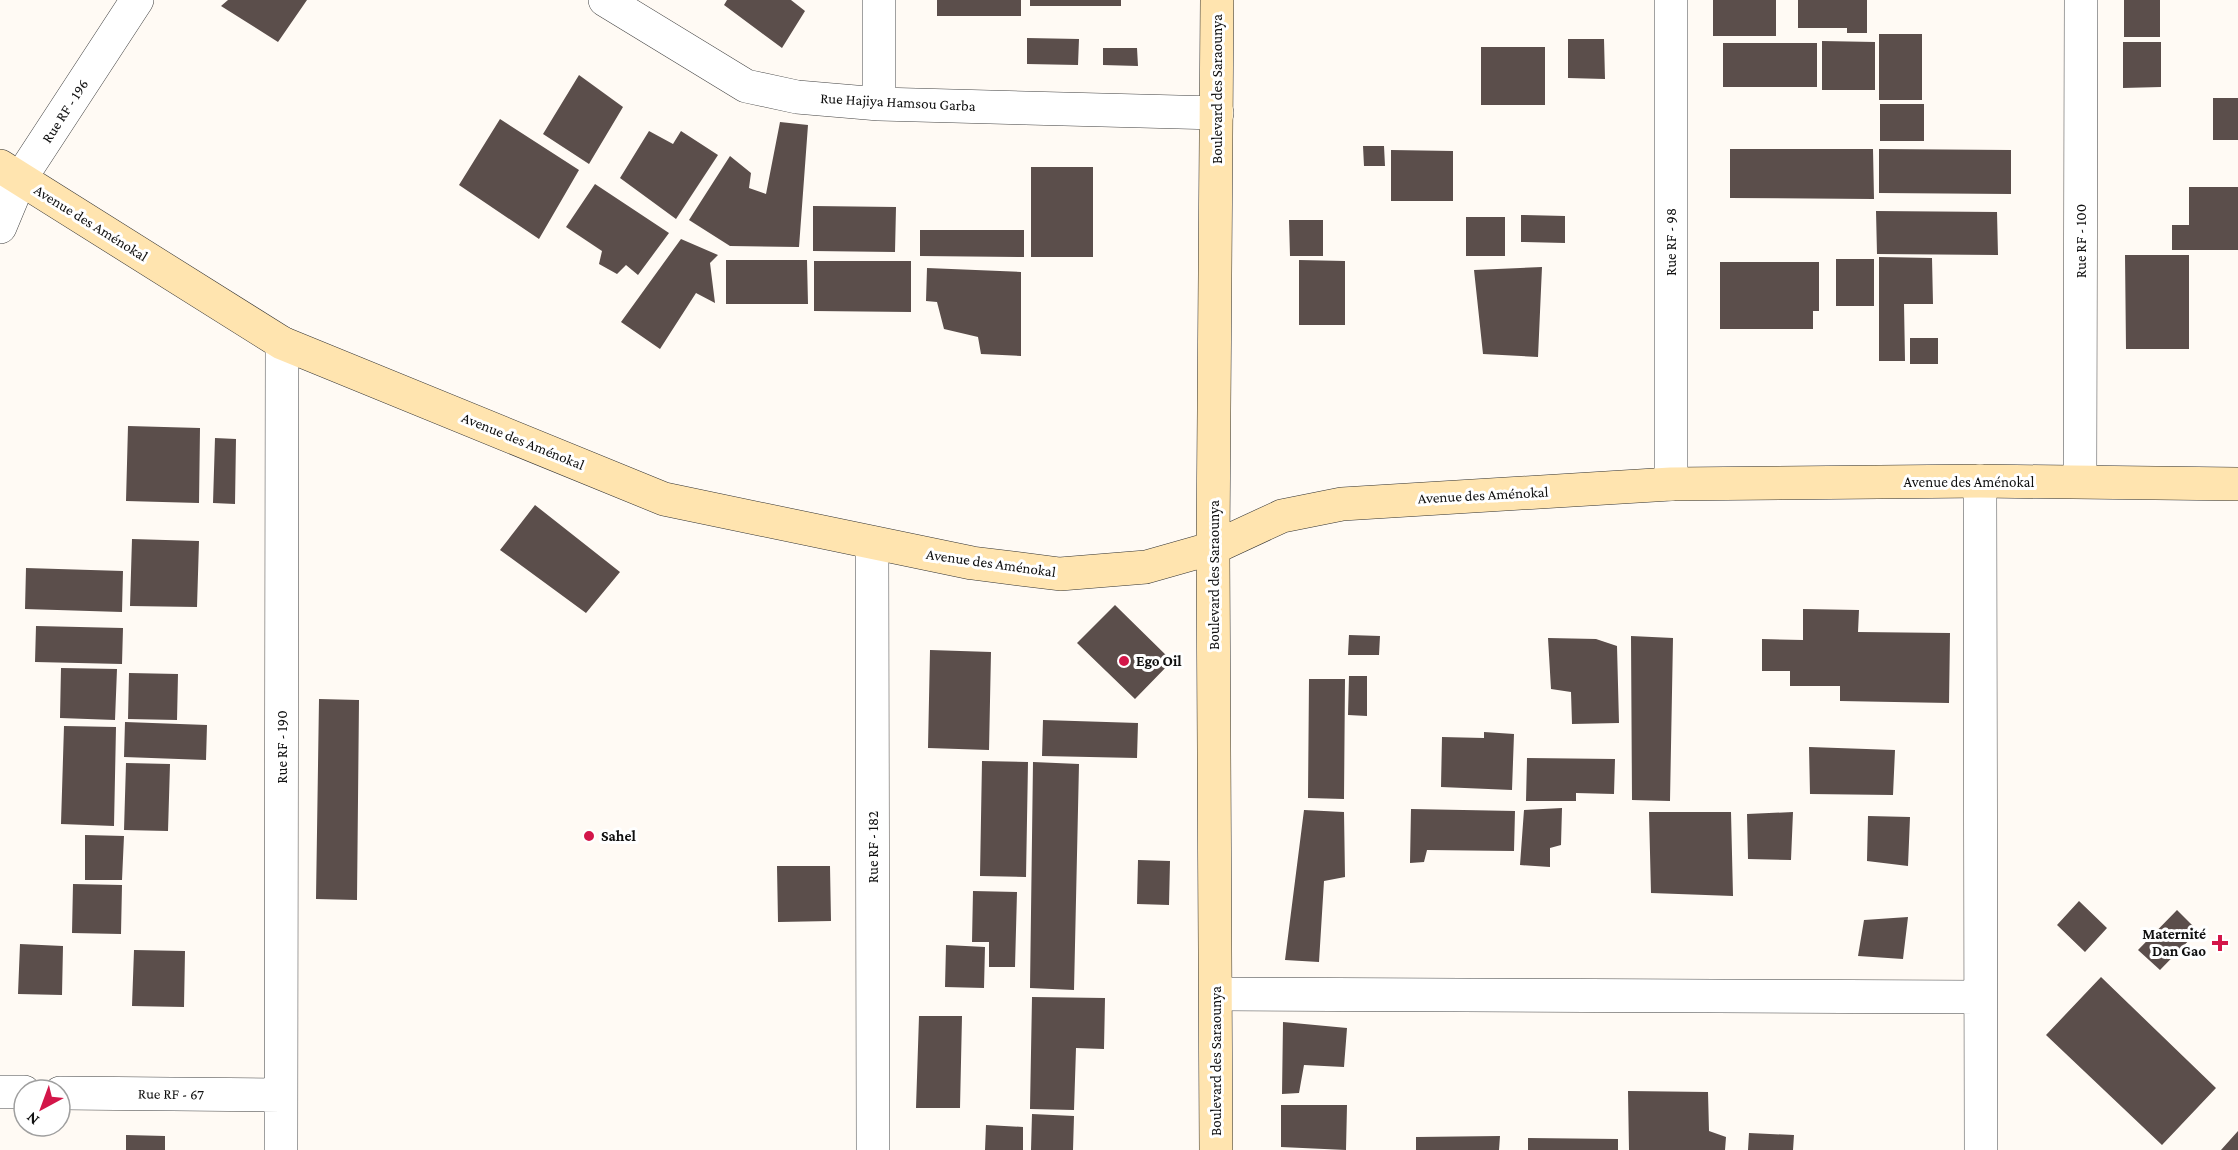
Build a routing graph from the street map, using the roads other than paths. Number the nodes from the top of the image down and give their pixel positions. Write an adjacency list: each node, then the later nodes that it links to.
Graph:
1 (137, 0): 9 (street, Rue RF - 196)
2 (605, 0): 7 (street, Rue Hajiya Hamsou Garba)
3 (879, 0): 7 (street)
4 (1217, 0): 8 (main road, Boulevard des Saraounya)
5 (1671, 0): 14 (street, Rue RF - 98)
6 (2081, 0): 13 (street, Rue RF - 100)
7 (879, 104): 8 (street, Rue Hajiya Hamsou Garba)
8 (1217, 113): 17 (main road, Boulevard des Saraounya)
9 (10, 172): 10 (street, Rue RF - 196); 11 (main road, Avenue des Aménokal)
10 (0, 227)
11 (282, 344): 16 (main road, Avenue des Aménokal); 21 (street, Rue RF - 190)
12 (1980, 482): 13 (main road, Avenue des Aménokal); 14 (main road, Avenue des Aménokal); 19 (street)
13 (2080, 482): 15 (main road, Avenue des Aménokal)
14 (1671, 484): 17 (main road, Avenue des Aménokal)
15 (2238, 484)
16 (873, 543): 17 (main road, Avenue des Aménokal); 23 (street, Rue RF - 182)
17 (1214, 548): 18 (main road, Boulevard des Saraounya)
18 (1216, 994): 19 (street); 24 (main road, Boulevard des Saraounya)
19 (1980, 997): 25 (street)
20 (72, 1093): 21 (street, Rue RF - 67)
21 (281, 1095): 22 (street, Rue RF - 190)
22 (281, 1150)
23 (873, 1150)
24 (1216, 1150)
25 (1981, 1150)

